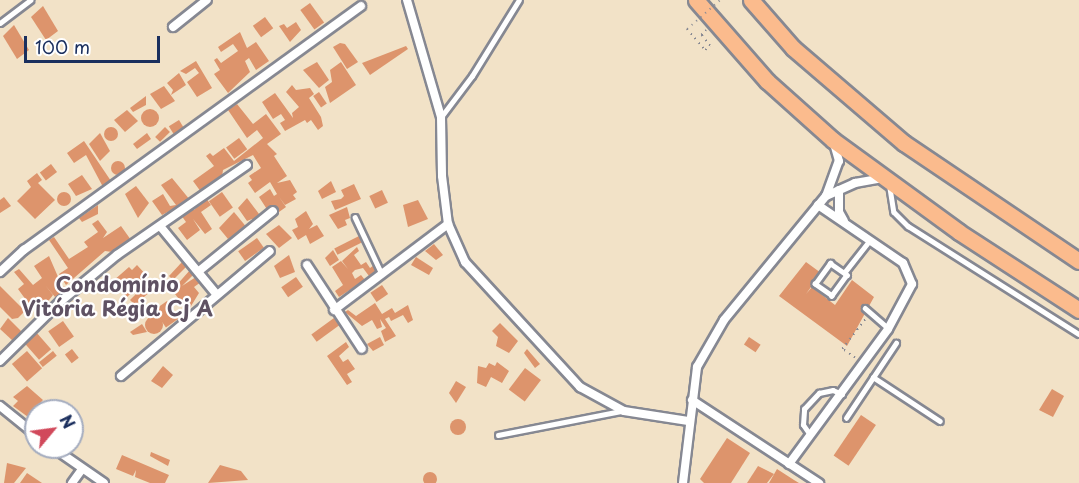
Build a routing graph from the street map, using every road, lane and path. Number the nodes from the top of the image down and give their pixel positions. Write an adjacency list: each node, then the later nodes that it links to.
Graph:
1 (30, 0): 9 (lane)
2 (207, 0): 10 (street)
3 (407, 0): 12 (street)
4 (519, 0): 12 (lane)
5 (696, 0): 13 (highway)
6 (720, 0): 11 (path, bridge)
7 (751, 0): 26 (highway)
8 (361, 6): 29 (street)
9 (0, 22)
10 (173, 27)
11 (701, 35)
12 (441, 117): 22 (street)
13 (833, 140): 15 (highway); 17 (street)
14 (247, 165): 23 (street)
15 (886, 181): 16 (street); 35 (highway); 37 (lane)
16 (839, 190): 17 (street); 21 (street)
17 (826, 196): 18 (street)
18 (818, 205): 21 (street); 45 (street)
19 (273, 211): 28 (street)
20 (355, 217): 31 (lane)
21 (844, 222): 24 (street)
22 (448, 224): 31 (street); 47 (street)
23 (159, 226): 28 (street); 41 (street)
24 (870, 240): 30 (lane); 36 (street)
25 (270, 250): 32 (street)
26 (1079, 261)
27 (307, 265): 33 (street)
28 (199, 271): 32 (street)
29 (0, 272)
30 (844, 273): 30 (lane)
31 (382, 274): 33 (street)
32 (217, 295): 42 (street)
33 (334, 309): 39 (street)
34 (867, 310): 36 (lane); 40 (path)
35 (1079, 310)
36 (888, 328): 44 (street)
37 (1079, 334)
38 (896, 343): 43 (lane)
39 (362, 350)
40 (856, 359)
41 (0, 361)
42 (121, 376)
43 (873, 377): 48 (lane); 50 (lane)
44 (842, 394): 53 (street); 53 (lane)
45 (692, 400): 49 (street); 55 (street)
46 (0, 406): 51 (street)
47 (624, 411): 49 (street); 52 (lane)
48 (846, 418)
49 (688, 421): 59 (street)
50 (940, 421)
51 (24, 425)
52 (498, 435)
53 (810, 435): 55 (street)
54 (68, 459): 56 (street)
55 (789, 464): 60 (street)
56 (82, 469): 57 (street); 58 (street)
57 (72, 483)
58 (104, 483)
59 (683, 483)
60 (819, 483)

